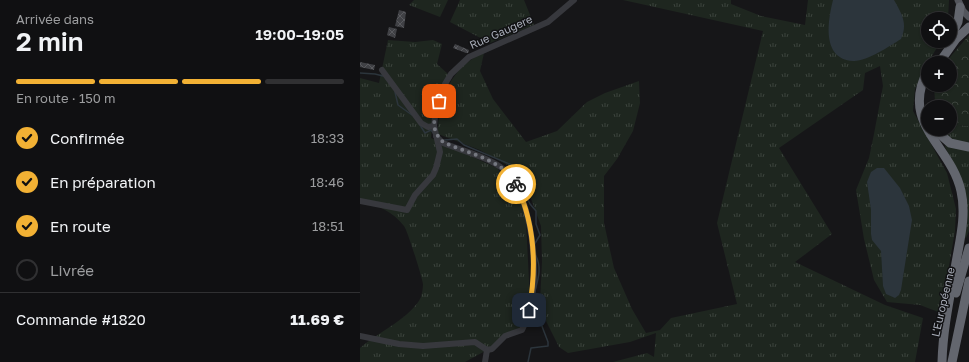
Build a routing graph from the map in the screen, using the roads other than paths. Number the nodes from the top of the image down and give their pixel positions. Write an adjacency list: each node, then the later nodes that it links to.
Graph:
1 (574, 0): 9 (street, Rue Gaugere)
2 (959, 3): 3 (main road); 4 (highway)
3 (969, 17)
4 (957, 24)
5 (969, 27): 6 (highway)
6 (944, 56)
7 (382, 70): 9 (street)
8 (921, 92): 20 (highway)
9 (434, 126): 10 (street, Rue Gaugere)
10 (436, 136): 13 (street, Rue Gaugere); 18 (street)
11 (942, 136): 12 (highway)
12 (969, 147)
13 (360, 201)
14 (969, 248): 20 (highway, L'Européenne)
15 (969, 281): 21 (highway, L'Européenne)
16 (969, 299): 21 (highway)
17 (360, 336): 18 (street)
18 (487, 350): 19 (street)
19 (485, 362)
20 (942, 362)
21 (952, 362)

